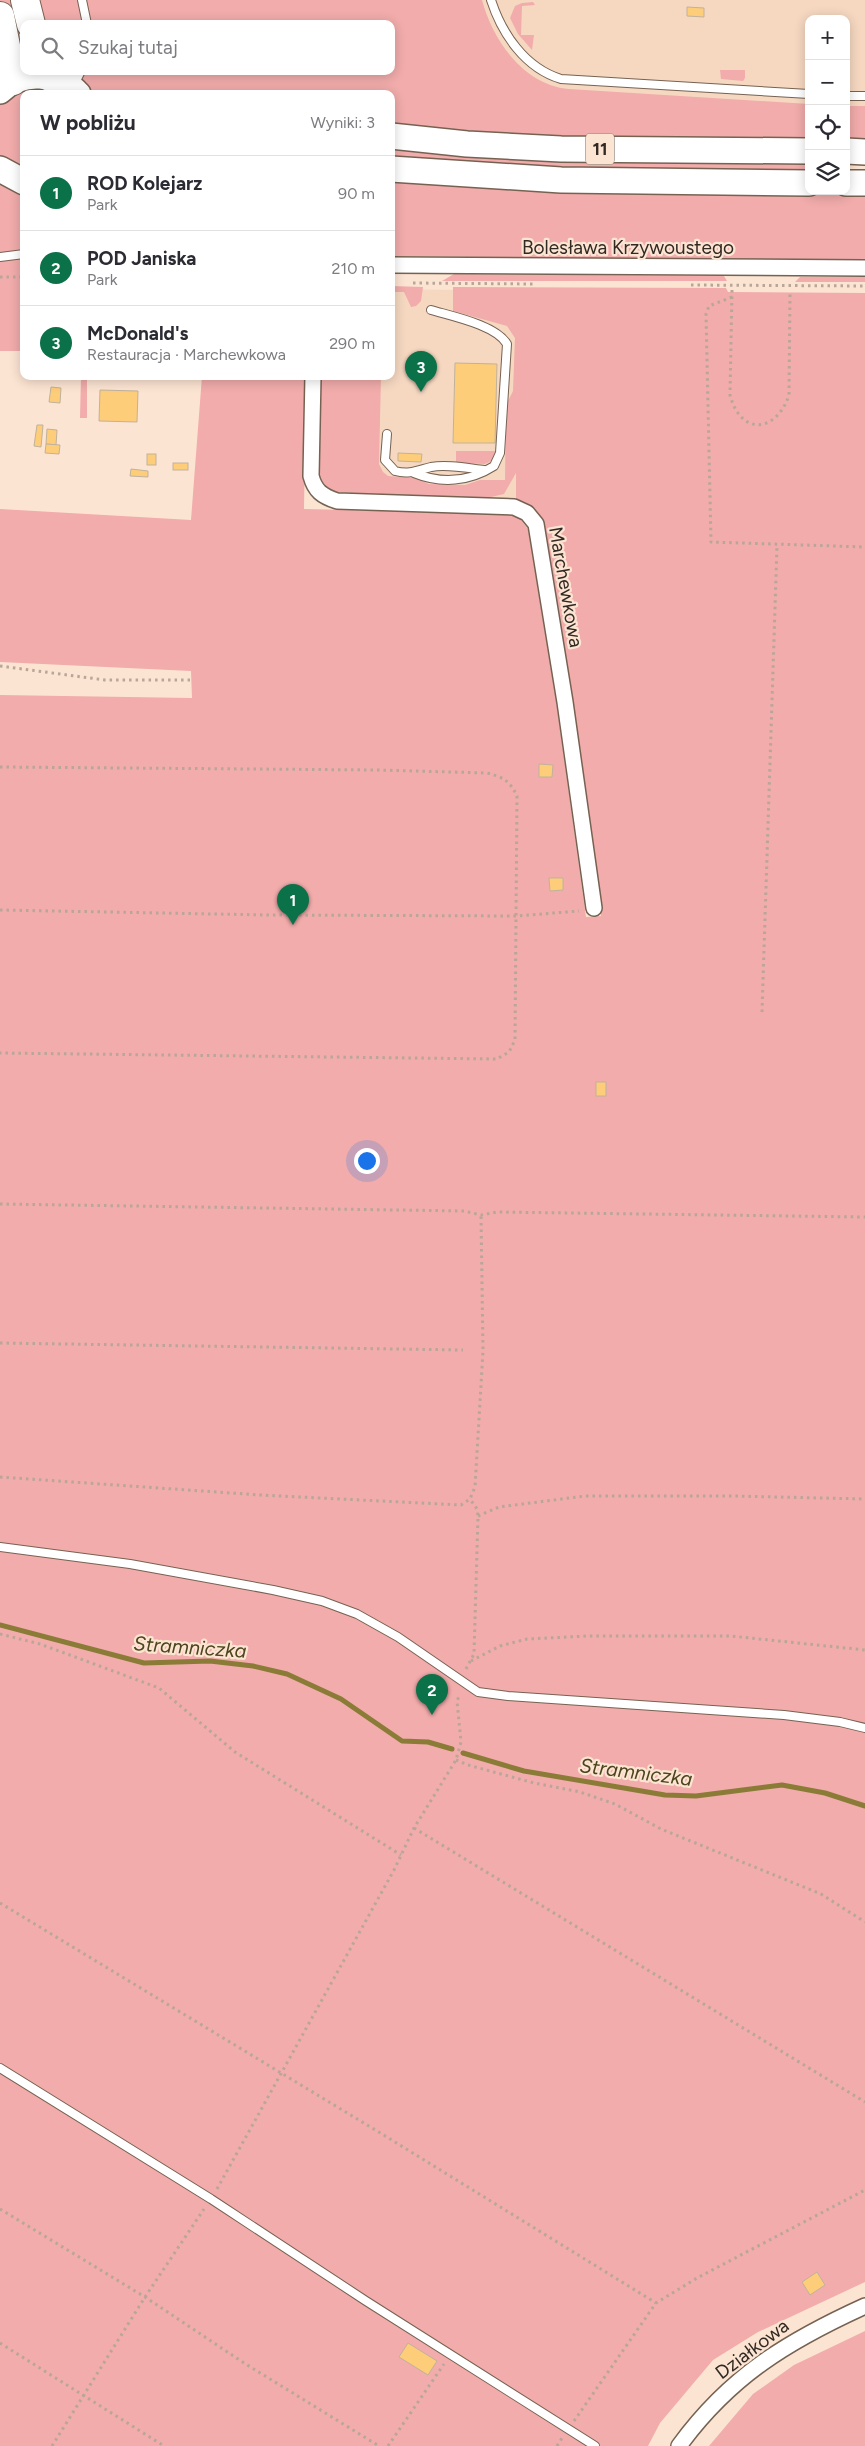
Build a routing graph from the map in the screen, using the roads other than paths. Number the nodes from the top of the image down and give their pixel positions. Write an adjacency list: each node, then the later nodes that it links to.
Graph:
1 (25, 0): 5 (highway)
2 (82, 0): 6 (lane)
3 (493, 0): 9 (lane)
4 (0, 16): 8 (highway)
5 (30, 20)
6 (86, 20)
7 (66, 80): 8 (main road)
8 (7, 86)
9 (805, 94)
10 (850, 96): 11 (lane)
11 (865, 96)
12 (395, 136): 13 (main road, 11)
13 (805, 151)
14 (850, 151): 15 (main road)
15 (865, 152)
16 (0, 169): 18 (main road)
17 (395, 169): 19 (main road, 11)
18 (20, 180)
19 (805, 183)
20 (850, 183): 21 (main road)
21 (865, 183)
22 (20, 254): 23 (lane)
23 (0, 257)
24 (395, 265): 25 (street, Bolesława Krzywoustego)
25 (865, 268)
26 (430, 310): 29 (lane)
27 (313, 380): 31 (street, Marchewkowa)
28 (386, 434): 30 (lane)
29 (484, 470): 30 (lane); 30 (lane)
30 (414, 473)
31 (594, 908)
32 (0, 1547): 33 (lane)
33 (865, 1728)
34 (0, 2068): 36 (lane)
35 (865, 2306): 37 (street, Działkowa)
36 (595, 2446)
37 (679, 2446)

